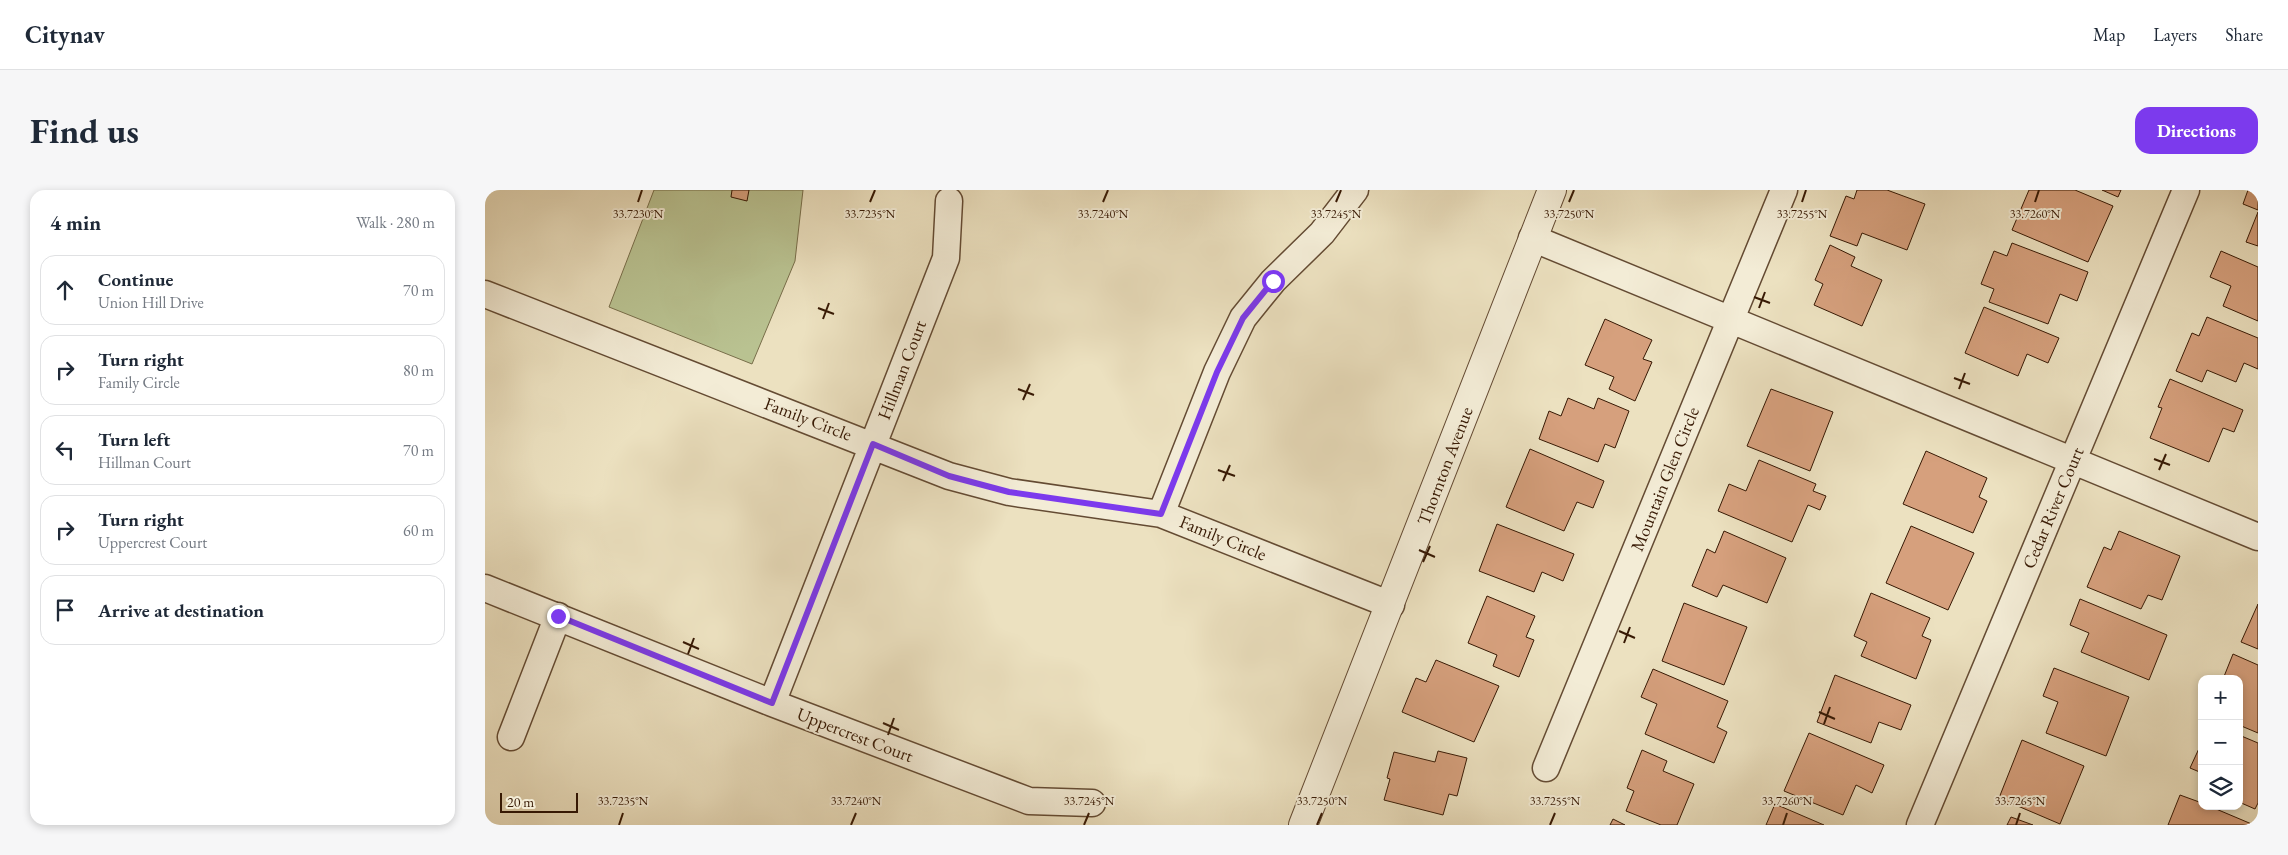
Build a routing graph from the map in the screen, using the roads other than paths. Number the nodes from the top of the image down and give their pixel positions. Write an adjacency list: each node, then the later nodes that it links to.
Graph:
1 (1355, 190): 11 (street)
2 (1552, 190): 6 (street, Thornton Avenue)
3 (1784, 190): 8 (street, Mountain Glen Circle)
4 (2186, 190): 10 (street, Cedar River Court)
5 (949, 201): 9 (street, Hillman Court)
6 (1532, 238): 8 (street); 14 (street, Thornton Avenue)
7 (485, 294): 9 (street, Family Circle)
8 (1731, 320): 10 (street); 18 (street, Mountain Glen Circle)
9 (873, 444): 11 (street, Family Circle); 16 (street, Hillman Court)
10 (2073, 461): 12 (street); 21 (street, Cedar River Court)
11 (1161, 514): 14 (street, Family Circle)
12 (2258, 537)
13 (485, 588): 15 (street, Uppercrest Court)
14 (1391, 605): 20 (street, Thornton Avenue)
15 (558, 616): 16 (street, Uppercrest Court); 17 (street)
16 (772, 703): 19 (street, Uppercrest Court)
17 (511, 737)
18 (1546, 768)
19 (1092, 803)
20 (1303, 825)
21 (1920, 825)

